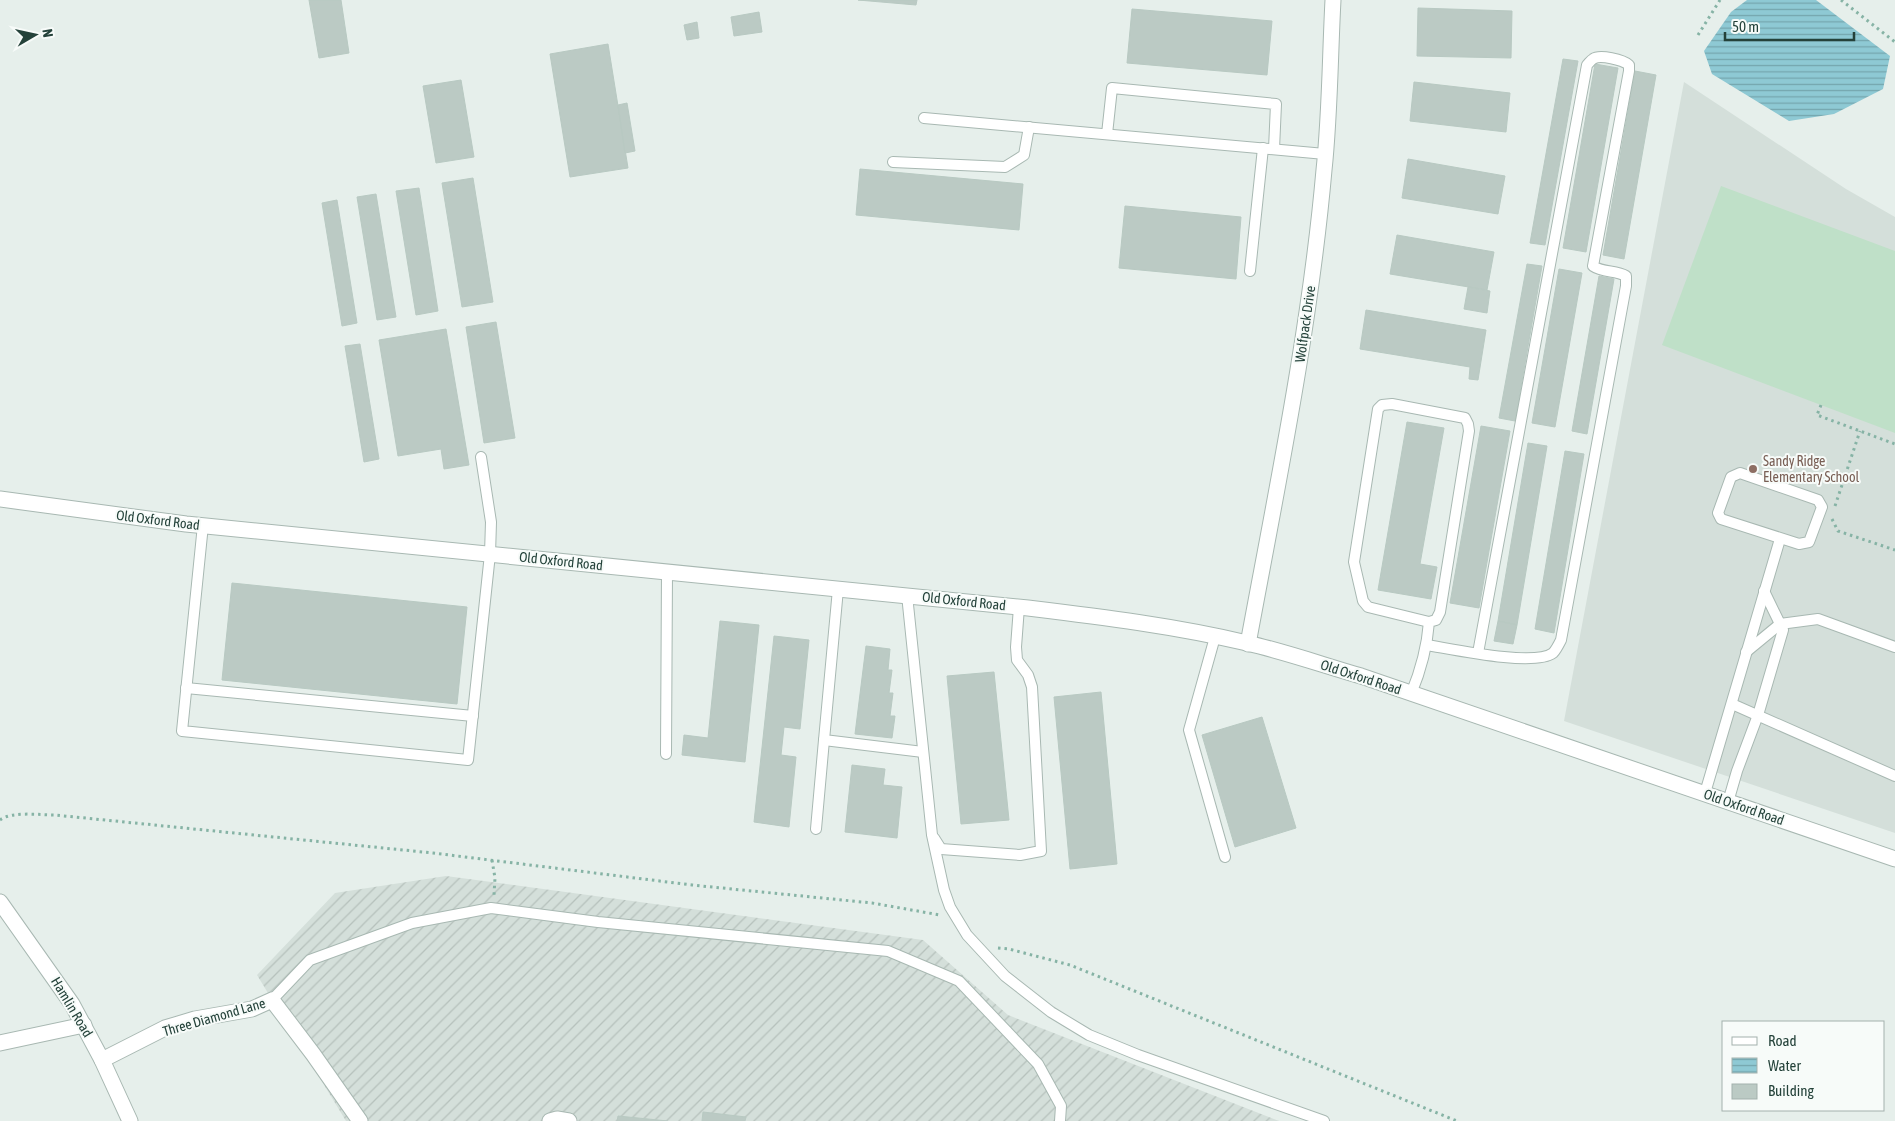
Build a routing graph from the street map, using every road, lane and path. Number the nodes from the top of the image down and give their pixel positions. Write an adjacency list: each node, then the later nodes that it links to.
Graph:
1 (1333, 0): 11 (street, Wolfpack Drive)
2 (1720, 0): 4 (path)
3 (1841, 0): 5 (path)
4 (1698, 35)
5 (1895, 42)
6 (924, 118): 7 (lane)
7 (1029, 127): 8 (lane); 12 (lane)
8 (1108, 134): 9 (lane); 10 (lane)
9 (1262, 148): 10 (lane); 13 (lane)
10 (1274, 149): 11 (lane)
11 (1325, 154): 31 (street, Wolfpack Drive)
12 (893, 162)
13 (1250, 271)
14 (1821, 405): 15 (path)
15 (1860, 431): 16 (path); 21 (path)
16 (1895, 444)
17 (481, 457): 22 (lane)
18 (0, 499): 19 (street, Old Oxford Road)
19 (203, 525): 22 (street, Old Oxford Road); 36 (lane)
20 (1780, 539): 20 (lane); 25 (lane)
21 (1895, 550)
22 (490, 554): 23 (street, Old Oxford Road); 40 (lane)
23 (667, 572): 24 (street, Old Oxford Road); 43 (lane)
24 (838, 589): 26 (street, Old Oxford Road); 41 (lane)
25 (1764, 591): 29 (lane); 34 (lane)
26 (907, 595): 27 (street, Old Oxford Road); 42 (lane)
27 (1019, 607): 30 (street, Old Oxford Road); 49 (lane)
28 (1429, 622): 28 (lane); 32 (lane)
29 (1780, 624): 33 (lane); 34 (lane); 39 (lane)
30 (1215, 637): 31 (street, Old Oxford Road); 50 (lane)
31 (1248, 644): 37 (street, Old Oxford Road)
32 (1428, 645): 35 (lane); 37 (lane)
33 (1895, 648)
34 (1746, 652): 38 (lane)
35 (1478, 653): 35 (lane)
36 (186, 688): 40 (lane); 40 (lane)
37 (1412, 694): 45 (street, Old Oxford Road)
38 (1732, 704): 39 (lane); 45 (lane)
39 (1758, 715): 44 (lane); 46 (lane)
40 (473, 716)
41 (824, 740): 42 (lane); 48 (lane)
42 (923, 752): 49 (lane)
43 (666, 754)
44 (1895, 776)
45 (1705, 793): 46 (street, Old Oxford Road)
46 (1728, 802): 51 (street, Old Oxford Road)
47 (0, 820): 52 (path)
48 (816, 829)
49 (932, 835): 55 (lane)
50 (1225, 857)
51 (1895, 859)
52 (492, 860): 54 (path); 55 (path)
53 (0, 902): 58 (street, Hamlin Road)
54 (491, 908): 57 (lane); 65 (lane)
55 (956, 918): 56 (lane)
56 (976, 947): 66 (lane); 67 (path)
57 (272, 1000): 60 (street, Three Diamond Lane); 62 (street, Three Diamond Lane)
58 (84, 1024): 59 (street); 60 (street, Hamlin Road)
59 (0, 1043)
60 (102, 1060): 61 (street, Hamlin Road)
61 (130, 1121)
62 (360, 1121)
63 (550, 1121): 64 (street)
64 (569, 1121)
65 (1060, 1121)
66 (1324, 1121)
67 (1457, 1121)

